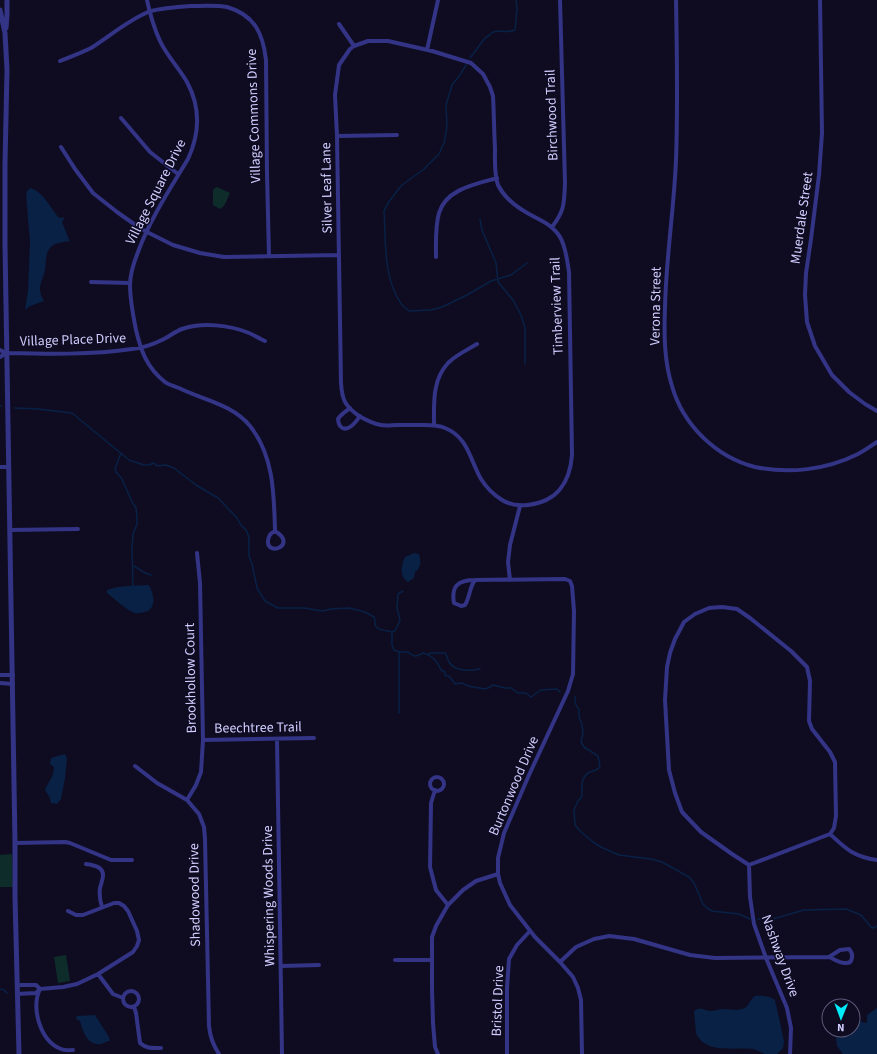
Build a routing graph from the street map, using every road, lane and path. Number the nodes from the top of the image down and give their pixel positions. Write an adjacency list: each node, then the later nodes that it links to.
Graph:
1 (7, 0): 10 (street)
2 (146, 0): 8 (street, Village Square Drive)
3 (438, 0): 12 (street)
4 (560, 0): 20 (street, Birchwood Trail)
5 (676, 0): 37 (street, Verona Street)
6 (820, 0): 34 (street, Muerdale Street)
7 (0, 10): 10 (street)
8 (149, 11): 13 (street, Village Commons Drive); 18 (street, Village Square Drive); 23 (street, Village Commons Drive)
9 (339, 24): 11 (street)
10 (5, 33): 31 (street)
11 (354, 46): 12 (street); 16 (street, Silver Leaf Lane)
12 (427, 50): 19 (street, Timberview Trail)
13 (60, 61)
14 (121, 118): 18 (street)
15 (397, 135): 16 (street)
16 (337, 136): 22 (street, Silver Leaf Lane)
17 (62, 147): 21 (street)
18 (178, 174): 21 (street, Village Square Drive)
19 (497, 178): 20 (street, Timberview Trail); 24 (street)
20 (552, 227): 40 (street, Timberview Trail)
21 (146, 232): 23 (street); 26 (street, Village Square Drive)
22 (339, 255): 23 (street); 33 (street, Silver Leaf Lane)
23 (269, 256)
24 (436, 257)
25 (91, 282): 26 (street)
26 (130, 284): 29 (street, Village Square Drive)
27 (265, 341): 29 (street, Village Place Drive)
28 (477, 344): 36 (street)
29 (140, 348): 31 (street, Village Place Drive); 43 (street, Village Square Drive)
30 (0, 350): 31 (street)
31 (6, 353): 32 (street); 38 (street)
32 (0, 357)
33 (350, 408): 35 (street, Silver Leaf Lane); 35 (street)
34 (877, 411)
35 (360, 416): 36 (street, Silver Leaf Lane)
36 (434, 425): 40 (street, Silver Leaf Lane)
37 (877, 442)
38 (8, 466): 39 (street); 42 (street)
39 (0, 467)
40 (520, 506): 46 (street)
41 (78, 529): 42 (street)
42 (10, 530): 48 (street)
43 (275, 531): 43 (street, Village Square Drive)
44 (197, 553): 53 (street, Brookhollow Court)
45 (475, 580): 45 (street); 46 (street)
46 (510, 580): 63 (street, Burtonwood Drive)
47 (0, 675): 48 (street)
48 (13, 675): 50 (street)
49 (0, 684): 50 (street)
50 (13, 684): 58 (street)
51 (314, 738): 52 (street, Beechtree Trail)
52 (278, 739): 53 (street, Beechtree Trail); 74 (street, Whispering Woods Drive)
53 (203, 740): 56 (street, Brookhollow Court)
54 (135, 766): 56 (street, Shadowood Drive)
55 (435, 790): 64 (street)
56 (187, 800): 84 (street, Shadowood Drive)
57 (830, 834): 60 (street); 62 (street); 62 (street)
58 (15, 843): 59 (street); 76 (street)
59 (132, 860)
60 (877, 860)
61 (86, 864): 65 (street)
62 (749, 865): 69 (street, Nashway Drive)
63 (498, 874): 64 (street); 67 (street, Burtonwood Drive)
64 (448, 904): 71 (street)
65 (102, 907): 66 (street); 75 (street)
66 (68, 911)
67 (530, 931): 72 (street, Burtonwood Drive); 87 (street, Bristol Drive)
68 (829, 957): 68 (street); 69 (street)
69 (766, 958): 72 (street); 89 (street, Nashway Drive)
70 (395, 960): 71 (street)
71 (431, 960): 86 (street)
72 (560, 962): 88 (street, Burtonwood Drive)
73 (319, 965): 74 (street)
74 (282, 966): 85 (street, Whispering Woods Drive)
75 (98, 974): 77 (street); 79 (street)
76 (17, 985): 77 (street); 78 (street)
77 (40, 989): 78 (street); 82 (street)
78 (17, 994): 83 (street)
79 (123, 998): 80 (street); 80 (street)
80 (134, 1007): 81 (street)
81 (161, 1048)
82 (73, 1050)
83 (19, 1054)
84 (219, 1054)
85 (282, 1054)
86 (438, 1054)
87 (507, 1054)
88 (582, 1054)
89 (790, 1054)

